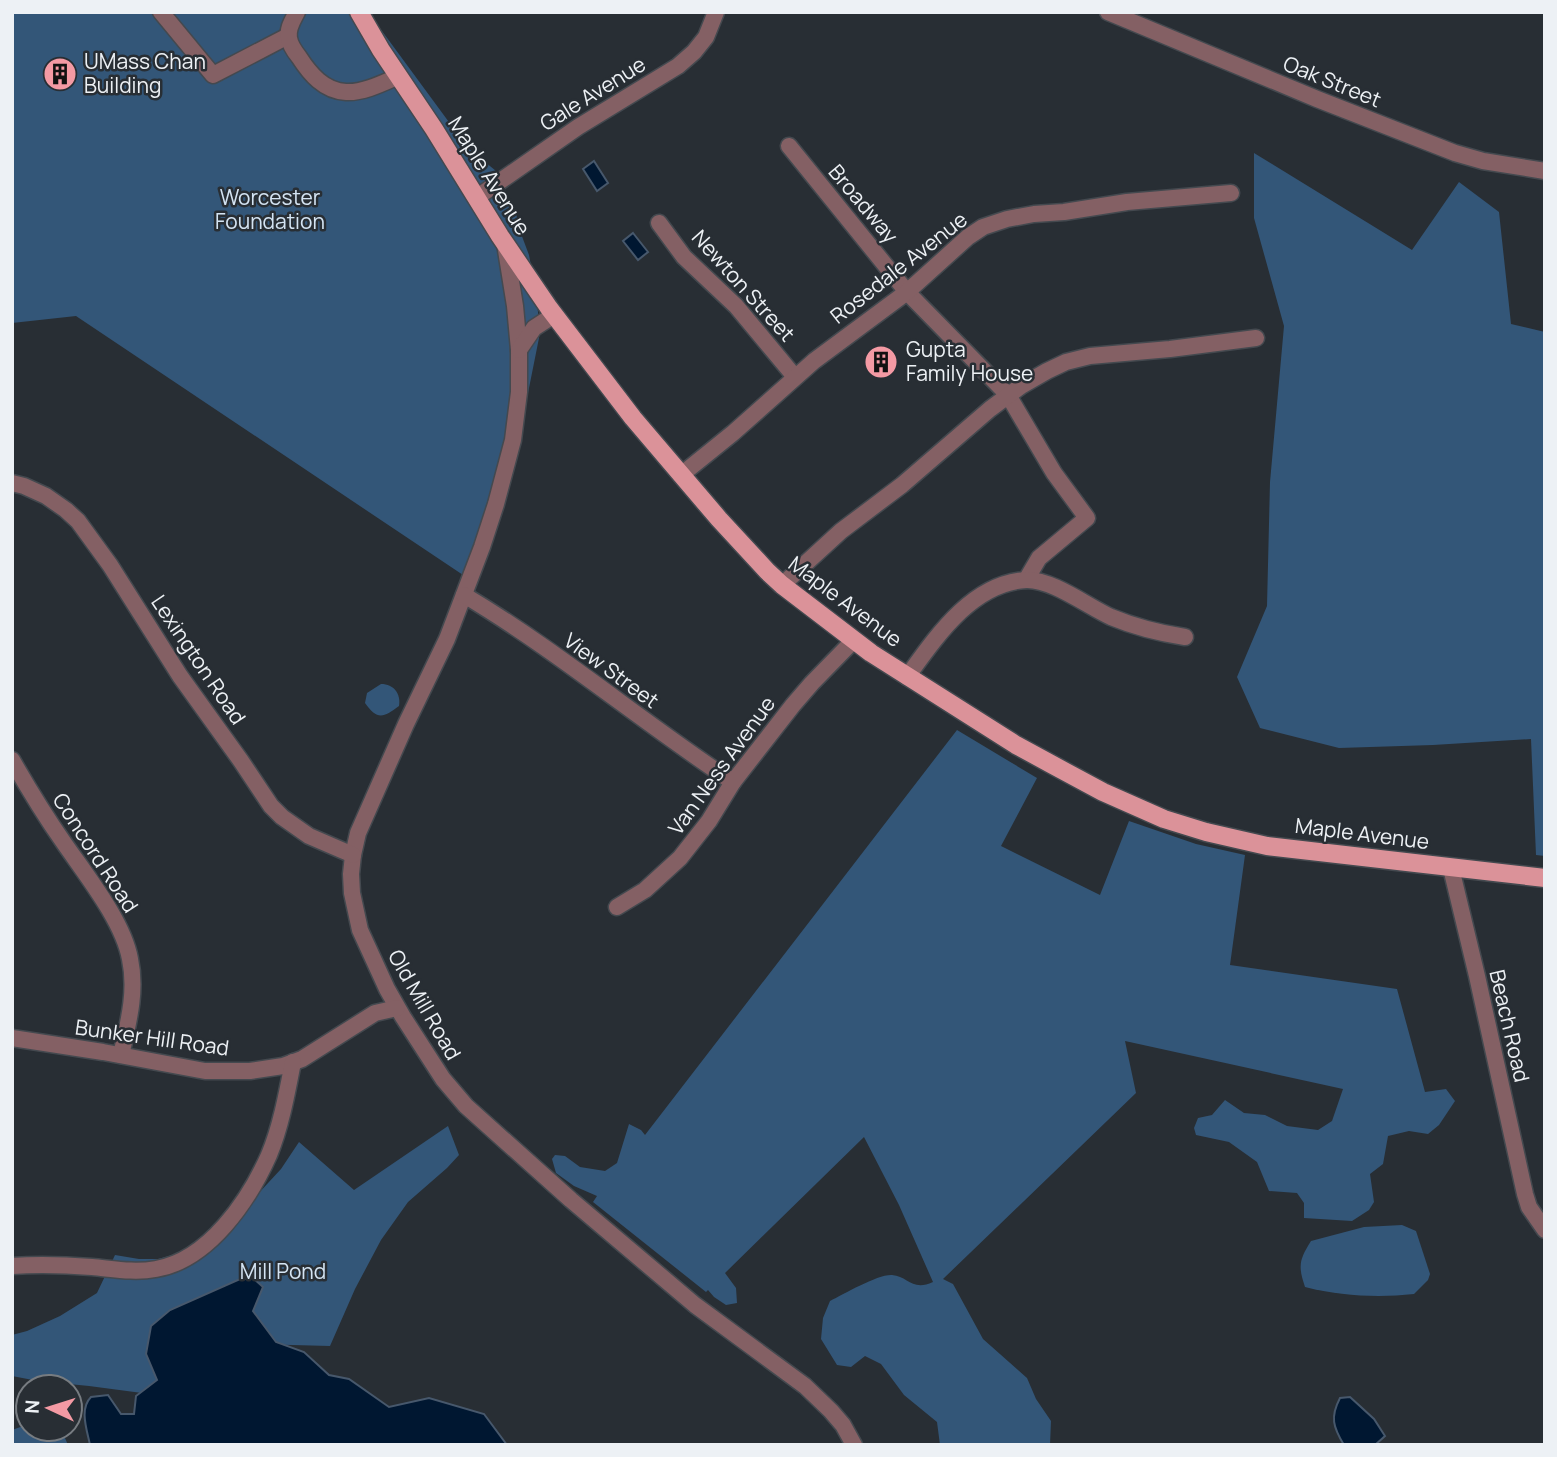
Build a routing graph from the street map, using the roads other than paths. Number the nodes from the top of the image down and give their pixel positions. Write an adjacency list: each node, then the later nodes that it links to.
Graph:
1 (161, 12): 6 (street)
2 (297, 12): 6 (street)
3 (359, 12): 7 (main road, Maple Avenue)
4 (716, 12): 11 (street, Gale Avenue)
5 (1108, 12): 9 (street, Oak Street)
6 (288, 36): 7 (street)
7 (398, 76): 11 (main road, Maple Avenue)
8 (789, 146): 14 (street, Broadway)
9 (1545, 171)
10 (1231, 193): 14 (street, Rosedale Avenue)
11 (476, 198): 13 (main road, Maple Avenue)
12 (659, 223): 20 (street, Newton Street)
13 (505, 243): 15 (main road, Maple Avenue); 16 (street, Old Mill Road)
14 (907, 292): 20 (street, Rosedale Avenue); 21 (street, Broadway)
15 (540, 295): 16 (street); 17 (main road, Maple Avenue)
16 (516, 312): 19 (street, Old Mill Road)
17 (554, 314): 19 (street); 22 (main road, Maple Avenue)
18 (1256, 338): 21 (street)
19 (519, 350): 26 (street, Old Mill Road)
20 (795, 377): 22 (street, Rosedale Avenue)
21 (1008, 395): 24 (street, Broadway); 25 (street)
22 (681, 475): 25 (main road, Maple Avenue)
23 (12, 483): 32 (street, Lexington Road)
24 (1026, 580): 27 (street); 29 (street)
25 (782, 585): 28 (main road, Maple Avenue)
26 (464, 595): 31 (street, View Street); 32 (street, Old Mill Road)
27 (1185, 637)
28 (854, 640): 29 (main road, Maple Avenue); 31 (street, Van Ness Avenue)
29 (907, 677): 33 (main road, Maple Avenue)
30 (12, 760): 38 (street, Concord Road)
31 (733, 782): 35 (street, Van Ness Avenue)
32 (353, 855): 36 (street, Old Mill Road)
33 (1451, 868): 34 (main road, Maple Avenue); 40 (street, Beach Road)
34 (1545, 878)
35 (617, 907)
36 (397, 1008): 39 (street, Bunker Hill Road); 42 (street, Old Mill Road)
37 (12, 1038): 38 (street, Bunker Hill Road)
38 (121, 1055): 39 (street, Bunker Hill Road)
39 (293, 1062): 41 (street)
40 (1545, 1230)
41 (12, 1266)
42 (854, 1445)

